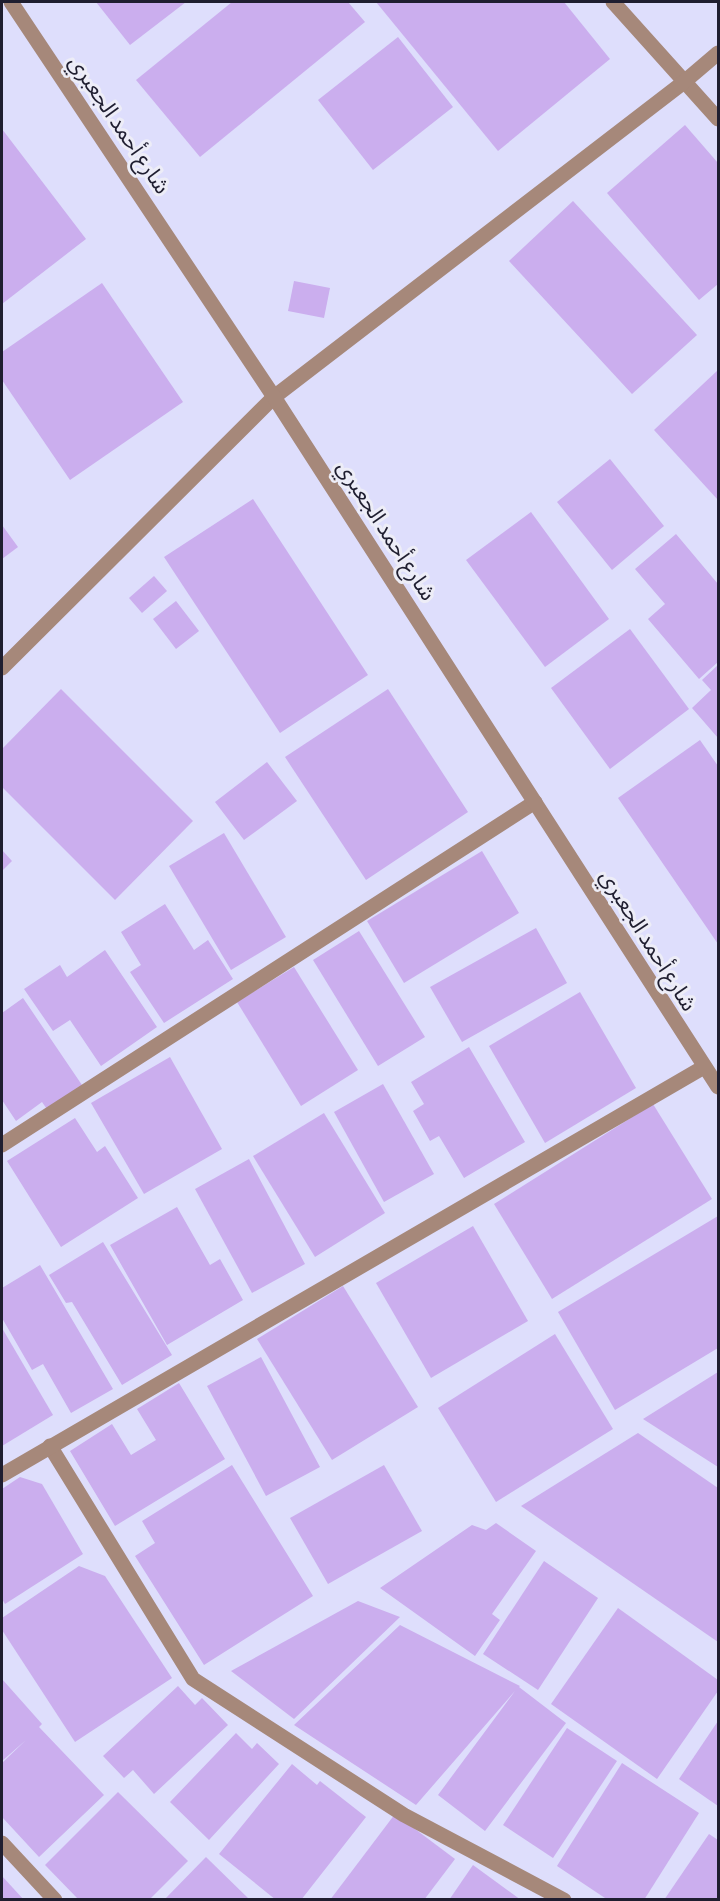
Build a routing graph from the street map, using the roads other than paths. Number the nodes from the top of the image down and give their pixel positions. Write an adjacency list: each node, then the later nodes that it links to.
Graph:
1 (11, 2): 6 (street, شارع أحمد الجعبري)
2 (613, 2): 4 (street)
3 (718, 53): 4 (street)
4 (684, 82): 5 (street); 6 (street)
5 (718, 119)
6 (274, 397): 7 (street); 8 (street, شارع أحمد الجعبري)
7 (2, 668)
8 (535, 802): 9 (street, شارع أحمد الجعبري); 11 (street)
9 (704, 1067): 10 (street, شارع أحمد الجعبري); 12 (street)
10 (718, 1087)
11 (2, 1144)
12 (50, 1446): 13 (street); 16 (street)
13 (2, 1475)
14 (2, 1843): 15 (street)
15 (55, 1899)
16 (564, 1899)

